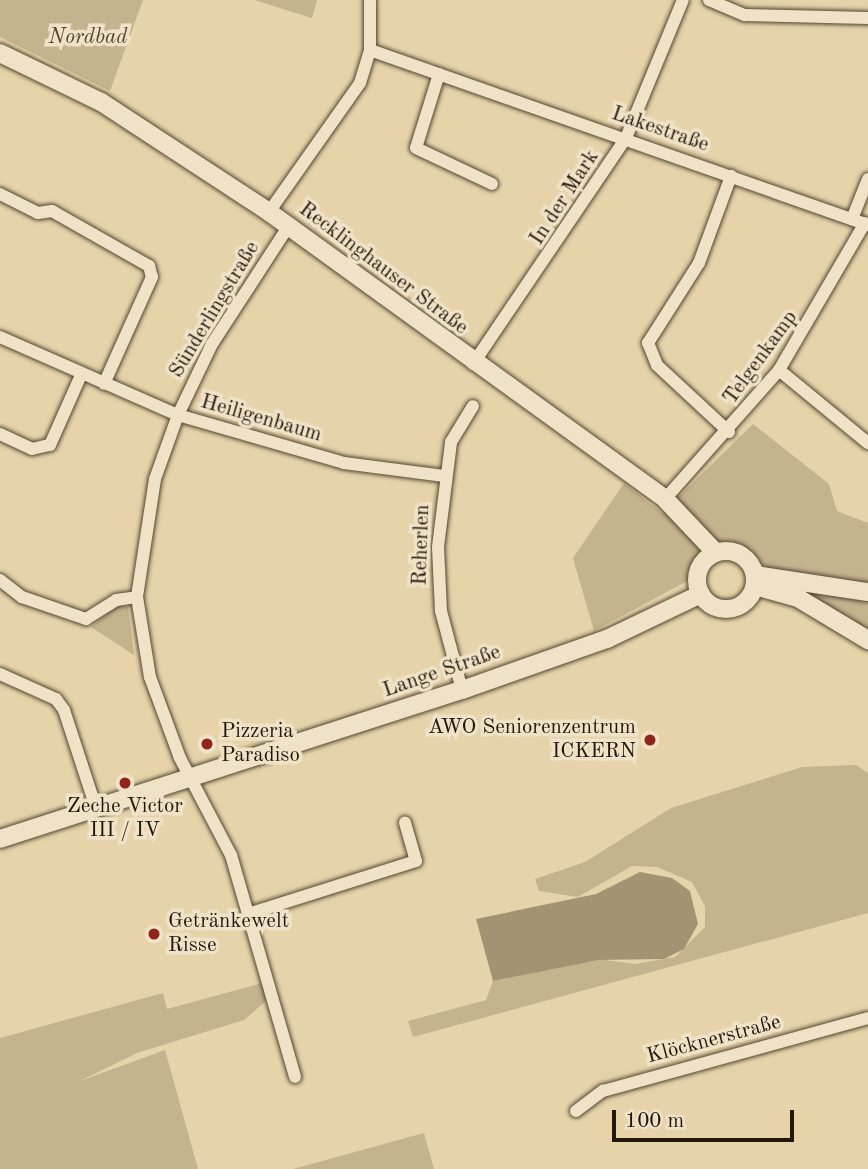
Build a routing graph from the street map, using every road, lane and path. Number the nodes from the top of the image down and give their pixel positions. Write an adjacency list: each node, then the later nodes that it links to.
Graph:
1 (370, 0): 5 (street)
2 (683, 0): 8 (street, In der Mark)
3 (709, 0): 4 (street)
4 (868, 18)
5 (370, 50): 7 (street, Lakestraße); 13 (street)
6 (0, 53): 13 (main road, Recklinghauser Straße)
7 (439, 74): 8 (street, Lakestraße); 11 (street)
8 (626, 138): 9 (street, Lakestraße); 18 (street, In der Mark)
9 (731, 176): 14 (street, Lakestraße); 24 (street)
10 (868, 178): 14 (street)
11 (492, 184)
12 (0, 194): 21 (street)
13 (269, 212): 16 (main road, Recklinghauser Straße)
14 (852, 219): 15 (street, Lakestraße)
15 (867, 224): 19 (street, Telgenkamp)
16 (288, 227): 18 (main road, Recklinghauser Straße); 23 (street, Sünderlingstraße)
17 (0, 337): 20 (street, Heiligenbaum)
18 (473, 364): 28 (main road, Recklinghauser Straße)
19 (779, 370): 24 (street, Telgenkamp); 26 (street)
20 (81, 375): 21 (street, Heiligenbaum); 25 (street)
21 (104, 384): 23 (street, Heiligenbaum)
22 (473, 406): 27 (street, Reherlen)
23 (178, 415): 27 (street, Heiligenbaum); 34 (street, Sünderlingstraße)
24 (729, 432): 28 (street, Telgenkamp)
25 (0, 434)
26 (868, 443)
27 (444, 476): 37 (street, Reherlen)
28 (665, 499): 29 (main road, Recklinghauser Straße)
29 (716, 553): 31 (main road, Recklinghauser Straße); 33 (main road)
30 (0, 580): 34 (street)
31 (755, 580): 32 (main road); 33 (main road); 35 (main road, Recklinghauser Straße)
32 (868, 592)
33 (701, 594): 37 (main road, Lange Straße)
34 (137, 597): 38 (street, Sünderlingstraße)
35 (868, 640)
36 (0, 674): 39 (street)
37 (462, 691): 38 (main road, Lange Straße)
38 (192, 777): 39 (main road, Lange Straße); 42 (street)
39 (96, 808): 41 (main road, Lange Straße)
40 (405, 823): 42 (street)
41 (0, 839)
42 (248, 914): 44 (street)
43 (868, 1018): 45 (street, Klöcknerstraße)
44 (295, 1077)
45 (576, 1111)

